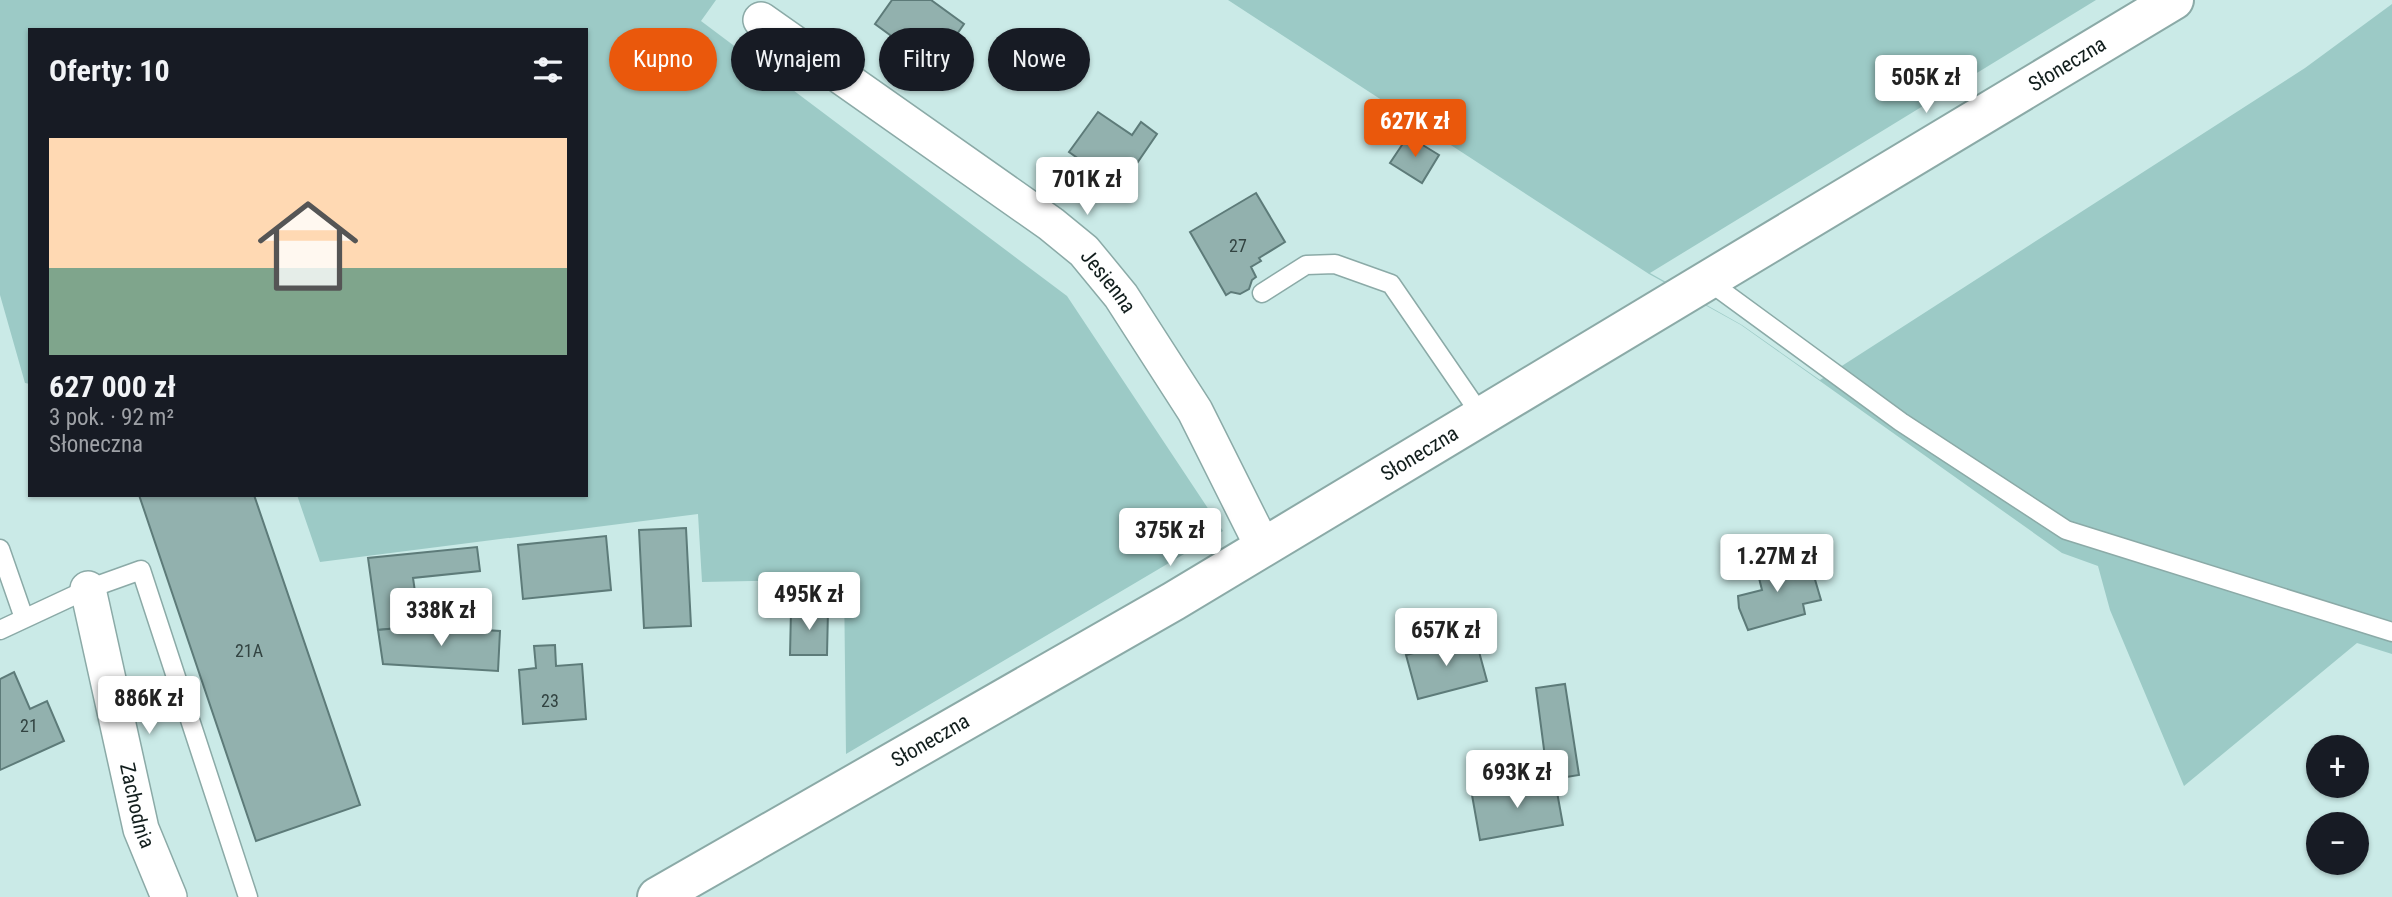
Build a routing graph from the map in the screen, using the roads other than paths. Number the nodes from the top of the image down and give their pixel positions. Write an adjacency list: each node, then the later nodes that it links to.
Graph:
1 (2174, 0): 3 (street, Słoneczna)
2 (761, 20): 6 (street, Jesienna)
3 (1707, 280): 5 (street, Słoneczna); 11 (lane)
4 (1262, 293): 5 (lane)
5 (1481, 415): 6 (street, Słoneczna)
6 (1263, 547): 14 (street, Słoneczna)
7 (0, 549): 9 (lane)
8 (88, 589): 9 (lane); 12 (street, Zachodnia); 13 (lane)
9 (24, 618): 10 (lane)
10 (0, 630)
11 (2392, 632)
12 (169, 897)
13 (248, 897)
14 (657, 897)

